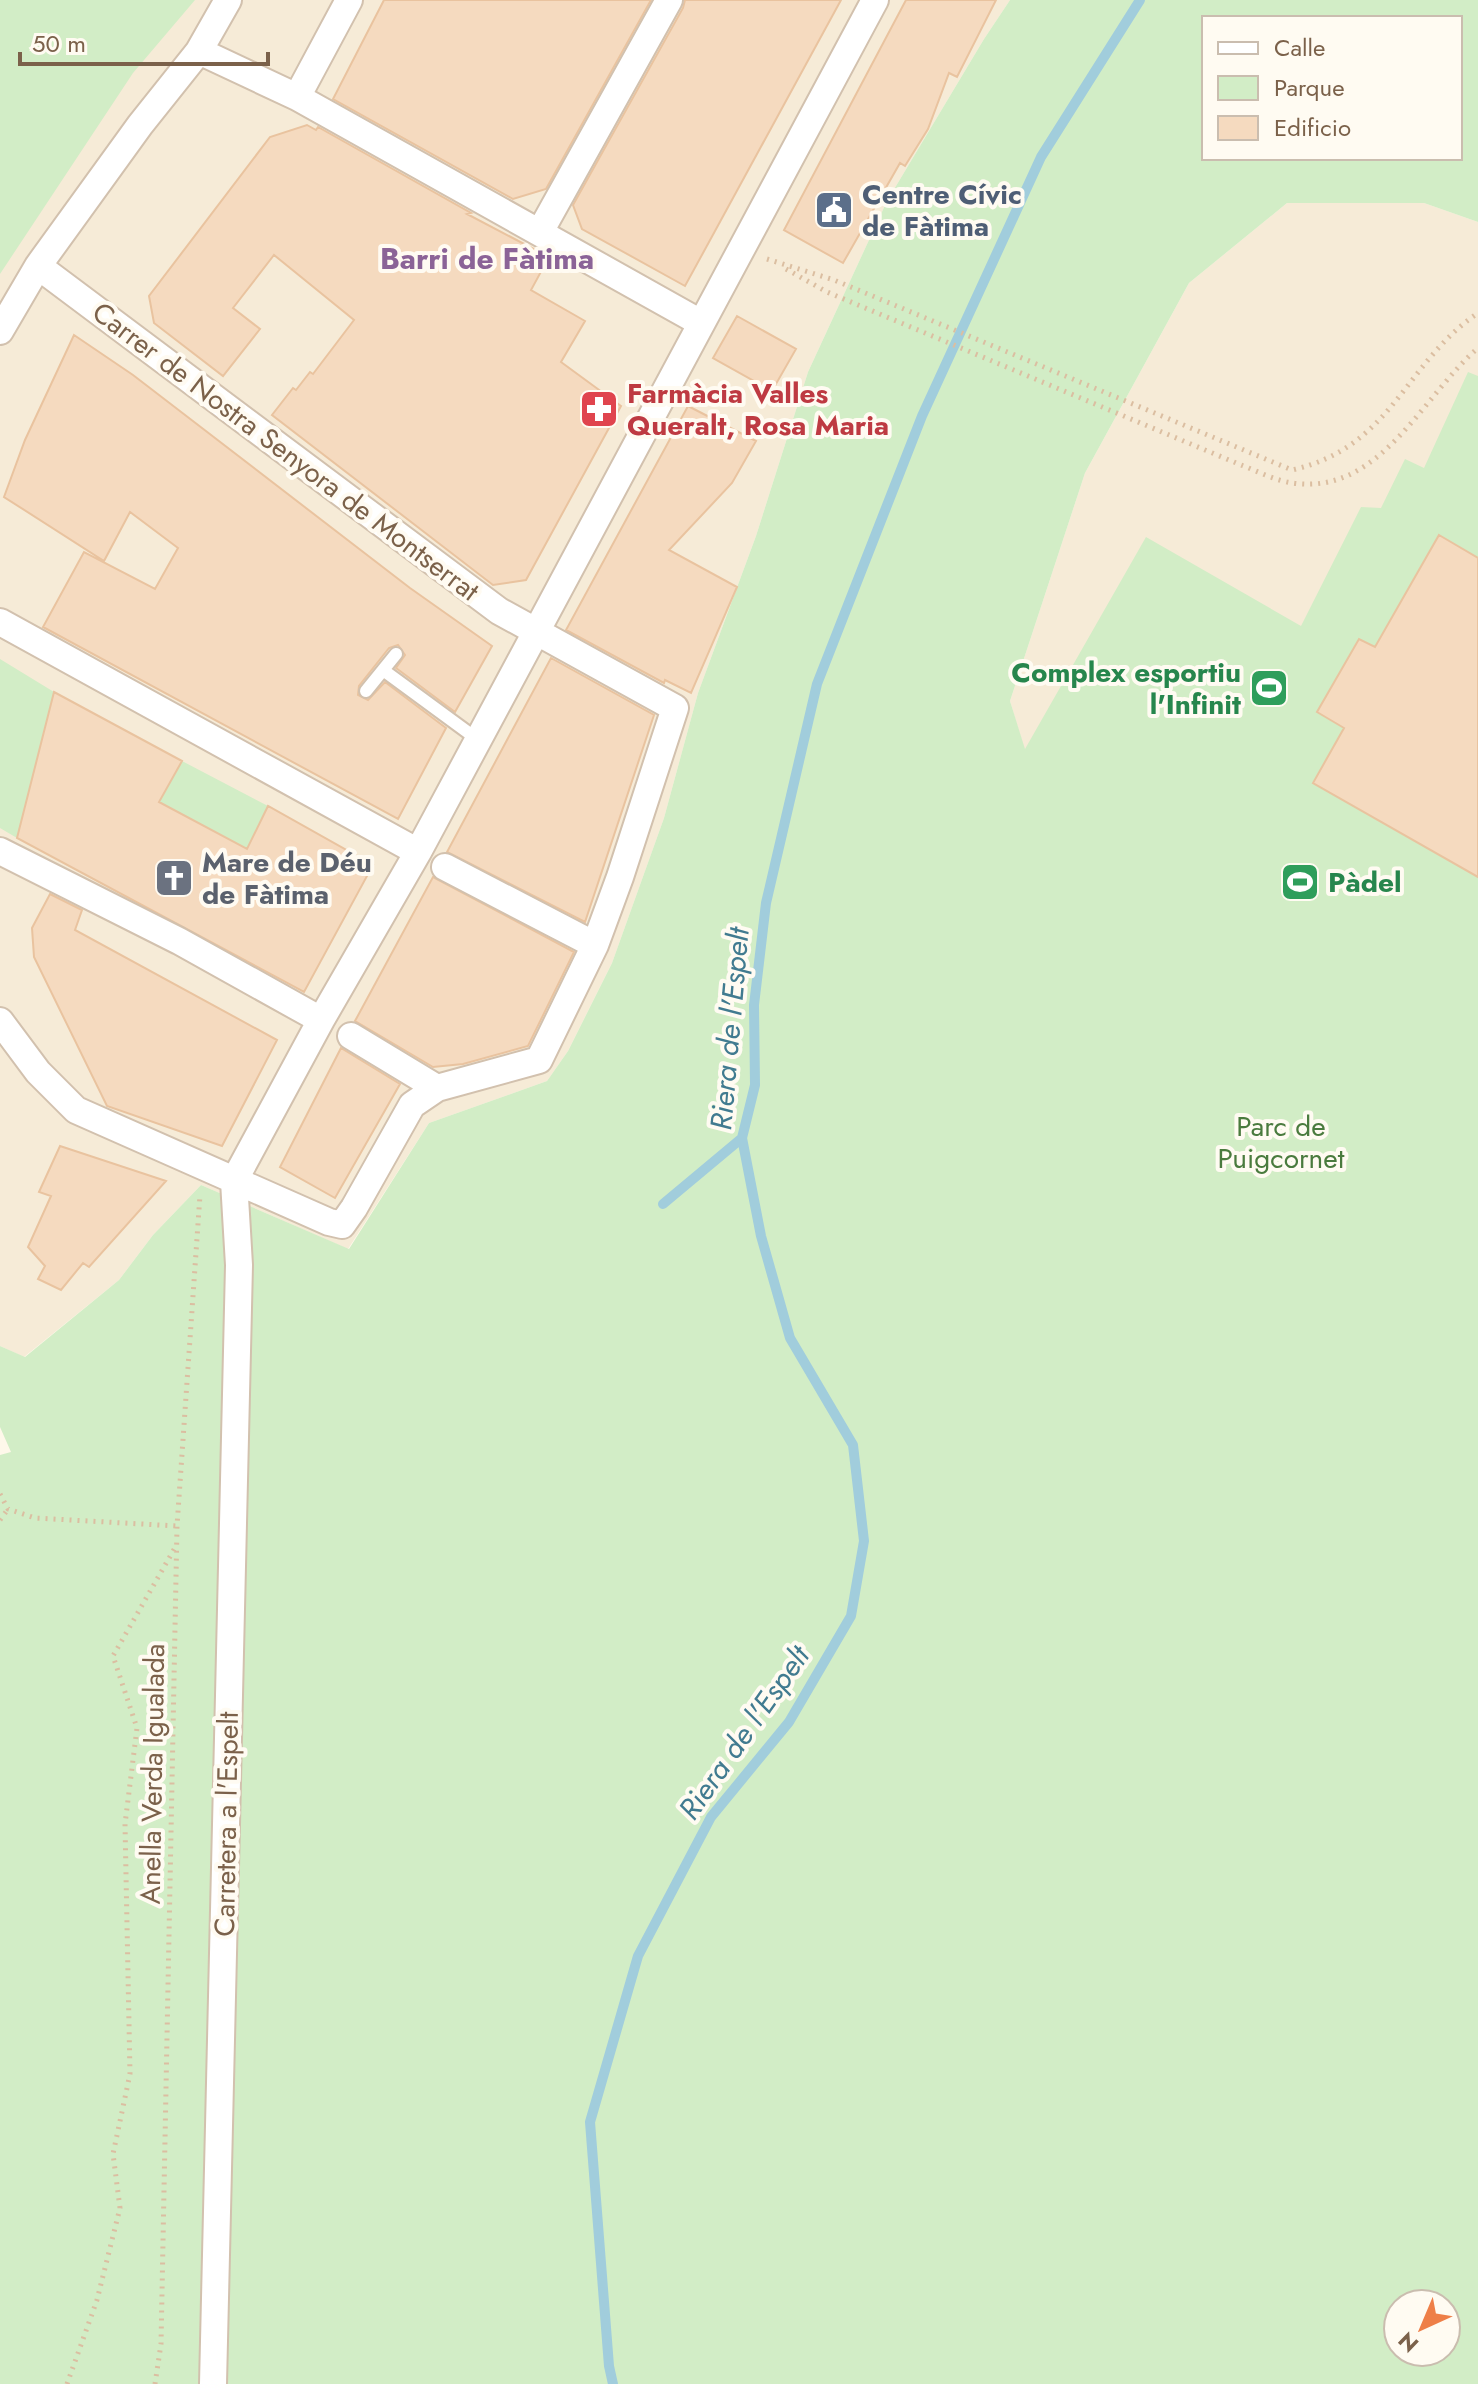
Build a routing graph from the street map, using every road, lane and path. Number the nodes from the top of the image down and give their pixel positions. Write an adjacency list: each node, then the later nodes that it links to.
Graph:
1 (228, 0): 5 (street)
2 (349, 0): 6 (street)
3 (669, 0): 7 (street)
4 (875, 0): 8 (street)
5 (199, 51): 6 (street); 10 (street)
6 (297, 97): 7 (street)
7 (540, 232): 12 (street)
8 (742, 246): 9 (path); 12 (street)
9 (776, 263): 11 (path); 14 (path)
10 (38, 266): 13 (street); 16 (street, Carrer de Nostra Senyora de Montserrat)
11 (1478, 313)
12 (701, 323): 16 (street)
13 (0, 331)
14 (1478, 348)
15 (0, 622): 22 (street)
16 (537, 630): 20 (street); 24 (street, Carrer de Nostra Senyora de Montserrat)
17 (396, 654): 18 (lane)
18 (383, 670): 19 (lane); 20 (lane)
19 (366, 691)
20 (477, 739): 22 (street)
21 (0, 851): 25 (street)
22 (418, 852): 25 (street)
23 (445, 867): 24 (street)
24 (595, 945): 28 (street)
25 (321, 1020): 30 (street)
26 (0, 1021): 29 (street)
27 (351, 1036): 28 (street)
28 (437, 1088): 30 (street)
29 (199, 1166): 30 (street); 34 (path, Anella Verda Igualada)
30 (234, 1181): 38 (street, Carretera a l'Espelt)
31 (0, 1494): 32 (path)
32 (8, 1509): 33 (path); 34 (path)
33 (0, 1520)
34 (177, 1526): 35 (path, Anella Verda Igualada)
35 (176, 1545): 36 (path); 37 (path, Anella Verda Igualada)
36 (67, 2384)
37 (155, 2384)
38 (213, 2384)

